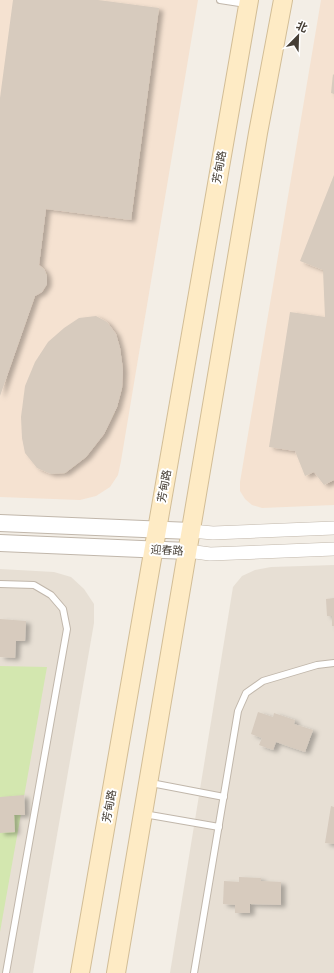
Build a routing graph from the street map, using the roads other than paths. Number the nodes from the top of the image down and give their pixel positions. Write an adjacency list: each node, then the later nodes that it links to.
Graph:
1 (220, 0): 3 (lane)
2 (283, 0): 7 (main road)
3 (248, 2): 6 (main road, 芳甸路)
4 (0, 523): 6 (street, 迎春路)
5 (334, 528): 7 (street, 迎春路)
6 (156, 530): 7 (street, 迎春路); 10 (main road, 芳甸路)
7 (191, 531): 11 (main road)
8 (0, 543): 10 (street, 迎春路)
9 (334, 549): 11 (street, 迎春路)
10 (153, 550): 11 (street, 迎春路); 19 (main road, 芳甸路)
11 (188, 551): 14 (main road)
12 (0, 584): 18 (lane)
13 (334, 663): 15 (lane)
14 (148, 783): 15 (lane); 16 (main road)
15 (224, 797): 17 (lane)
16 (143, 813): 17 (lane); 20 (main road)
17 (219, 827): 21 (lane)
18 (6, 973)
19 (80, 973)
20 (116, 973)
21 (194, 973)

